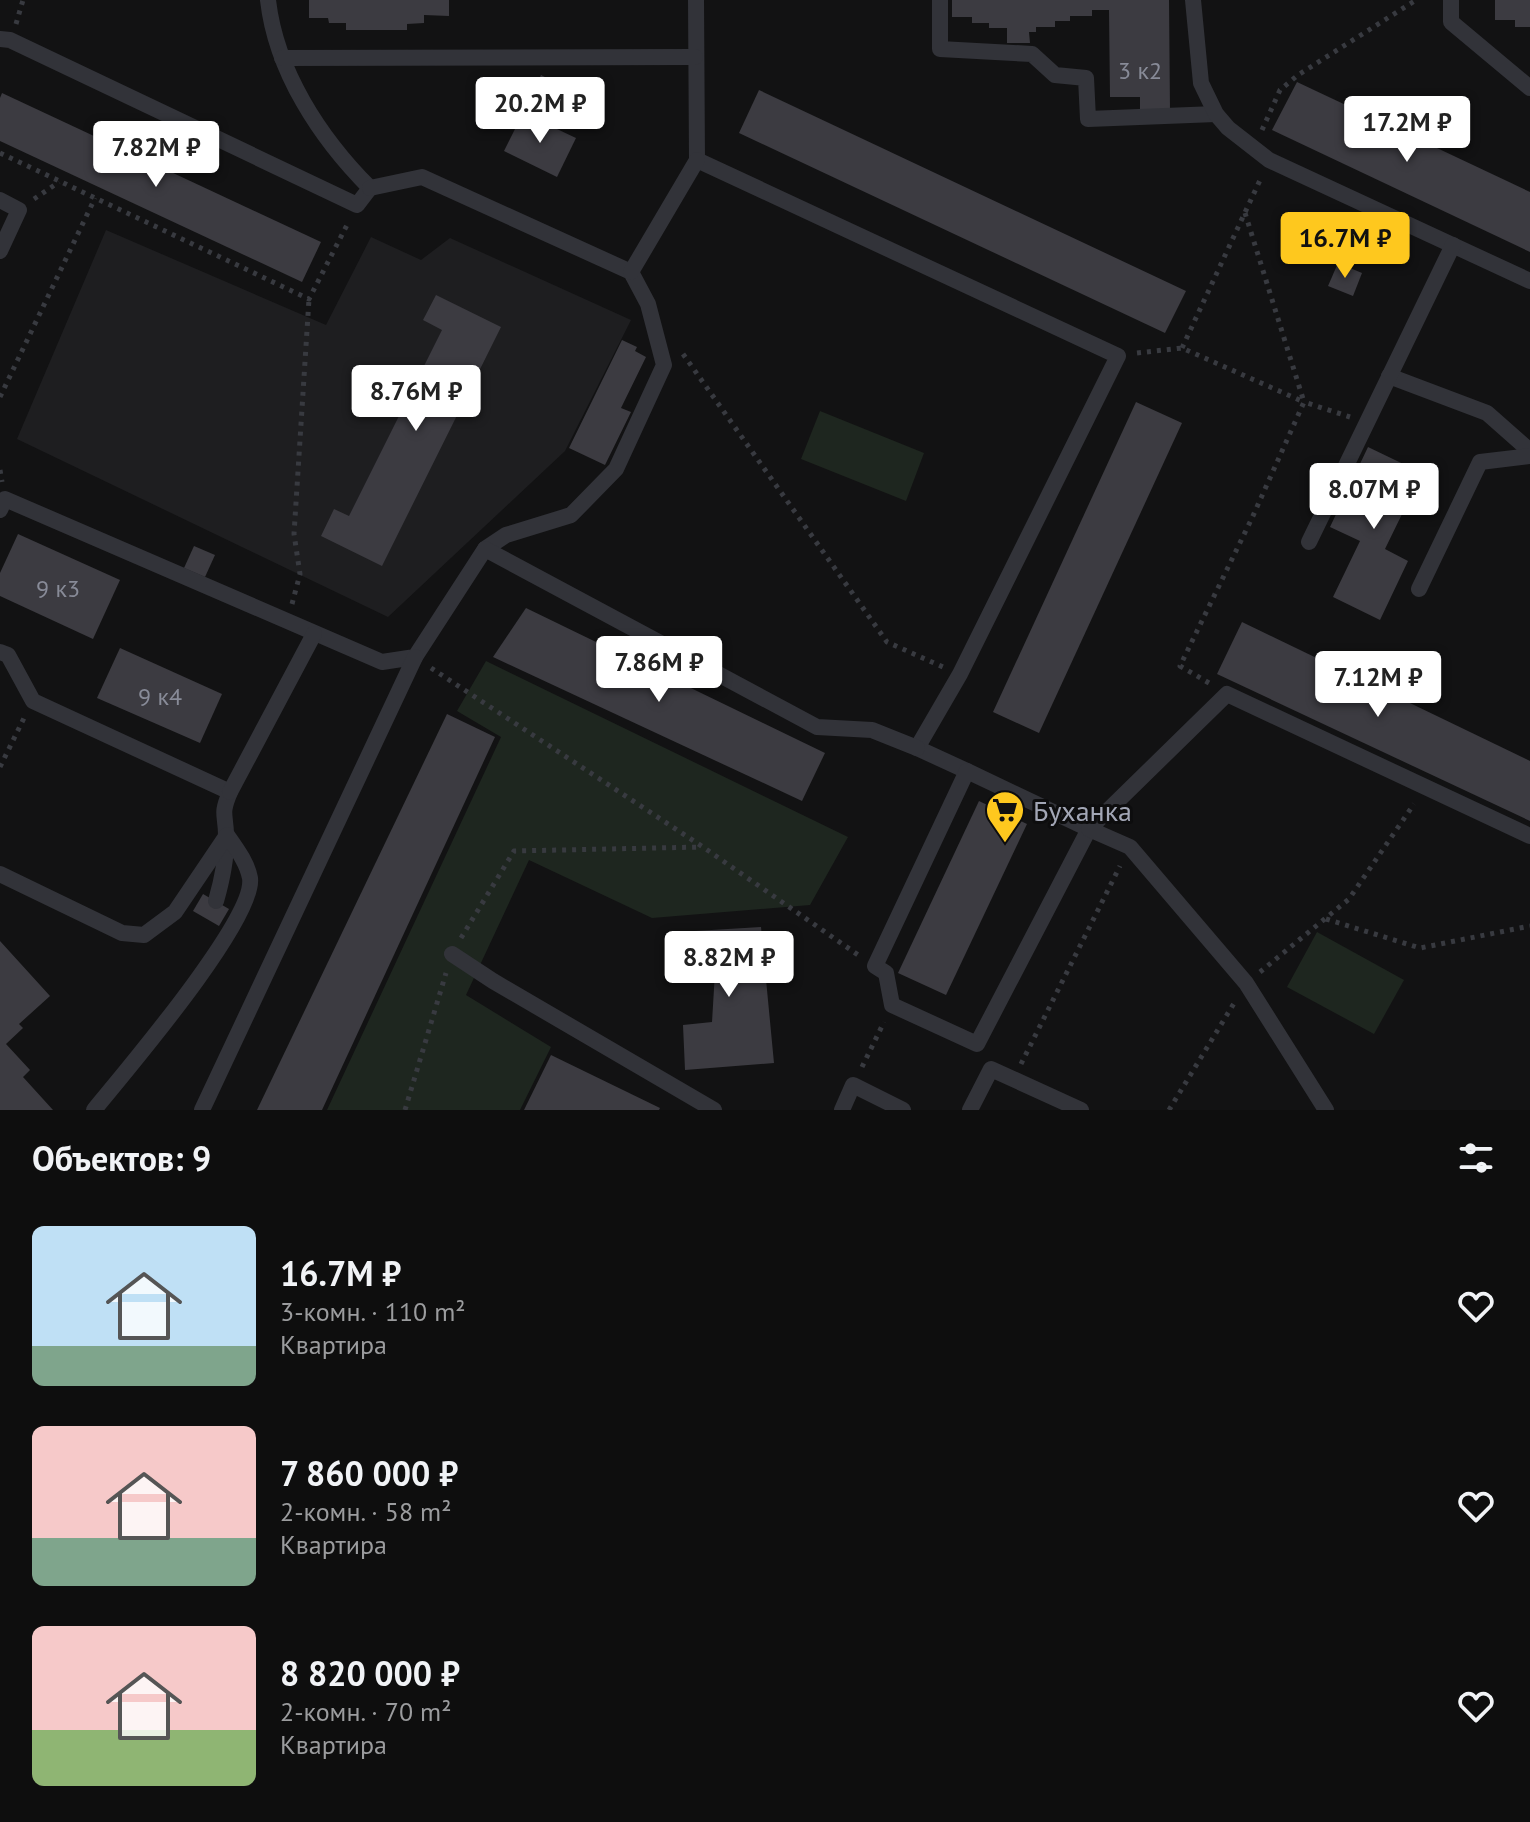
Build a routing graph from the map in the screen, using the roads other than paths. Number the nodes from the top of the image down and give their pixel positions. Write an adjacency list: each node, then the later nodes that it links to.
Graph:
1 (268, 0): 8 (lane)
2 (696, 0): 7 (lane)
3 (940, 0): 10 (lane)
4 (1193, 0): 10 (lane)
5 (1451, 0): 9 (lane)
6 (0, 39): 12 (lane)
7 (695, 57): 8 (lane); 11 (lane)
8 (282, 58): 12 (lane)
9 (1530, 88)
10 (1216, 114): 14 (lane)
11 (697, 160): 16 (lane); 27 (lane)
12 (370, 188): 16 (lane)
13 (0, 200): 15 (lane)
14 (1453, 245): 17 (lane); 18 (lane)
15 (0, 251)
16 (631, 272): 22 (lane)
17 (1530, 281)
18 (1389, 376): 19 (lane); 21 (lane)
19 (1530, 454): 23 (lane)
20 (0, 510): 24 (lane)
21 (1309, 542)
22 (485, 549): 26 (lane); 27 (lane)
23 (1419, 589)
24 (314, 634): 26 (lane); 29 (lane)
25 (0, 652): 29 (lane)
26 (415, 657): 37 (lane)
27 (917, 748): 28 (lane)
28 (967, 771): 30 (lane); 30 (lane)
29 (230, 792): 31 (lane)
30 (1089, 829): 32 (lane); 43 (lane)
31 (227, 835): 33 (lane); 34 (lane); 36 (lane)
32 (1530, 836)
33 (0, 874)
34 (216, 901)
35 (452, 954): 38 (lane)
36 (94, 1110)
37 (202, 1110)
38 (714, 1110)
39 (842, 1110): 40 (lane)
40 (903, 1110)
41 (970, 1110): 42 (lane)
42 (1081, 1110)
43 (1326, 1110)

